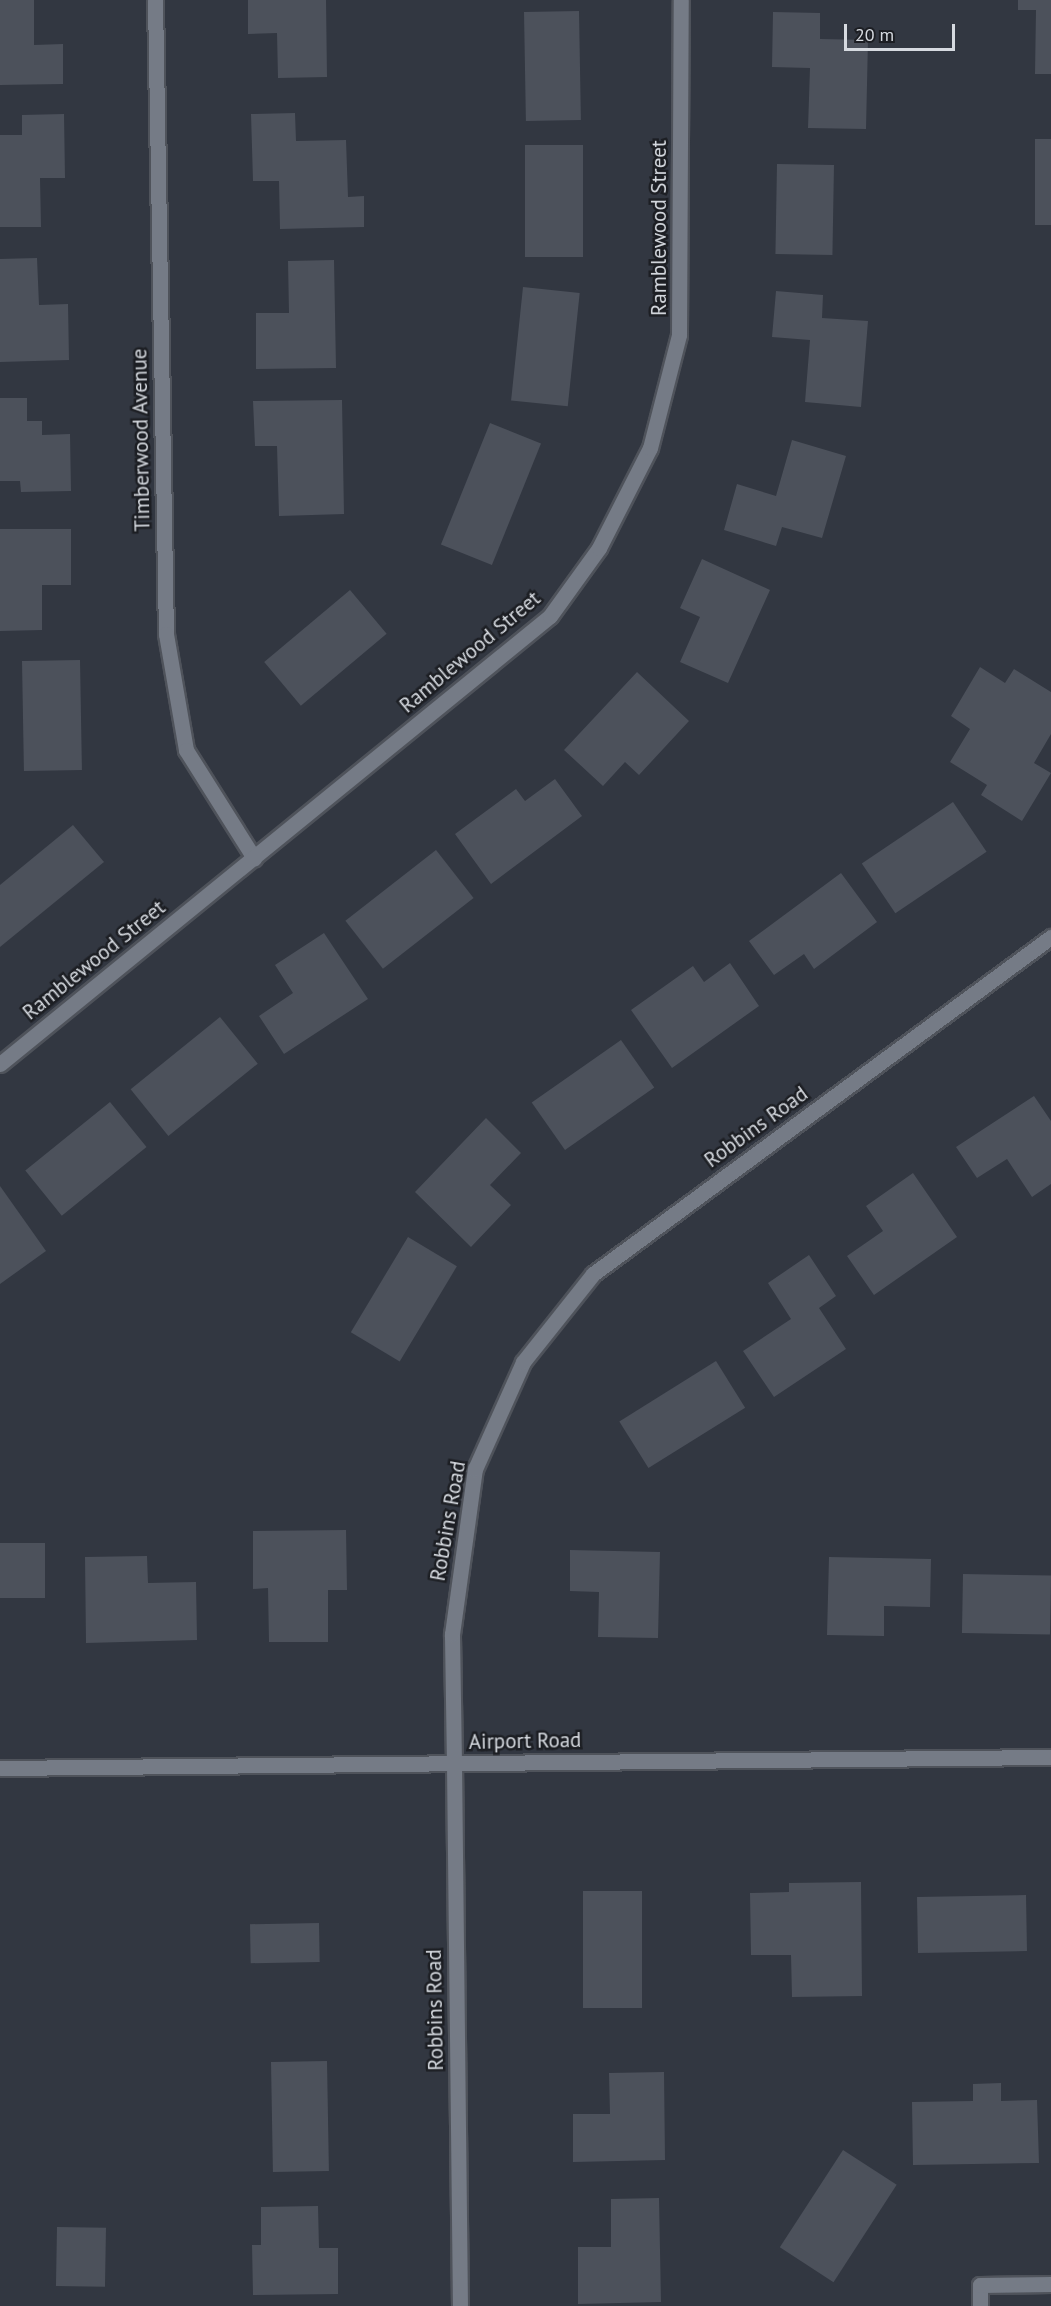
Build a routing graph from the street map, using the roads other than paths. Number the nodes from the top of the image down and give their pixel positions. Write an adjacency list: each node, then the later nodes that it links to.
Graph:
1 (154, 0): 3 (street, Timberwood Avenue)
2 (681, 0): 3 (street, Ramblewood Street)
3 (254, 858): 5 (street, Ramblewood Street)
4 (1051, 937): 7 (street, Robbins Road)
5 (0, 1064)
6 (1051, 1756): 7 (street, Airport Road)
7 (454, 1763): 8 (street, Airport Road); 10 (street, Robbins Road)
8 (0, 1768)
9 (1051, 2284): 11 (street)
10 (460, 2306)
11 (980, 2306)

